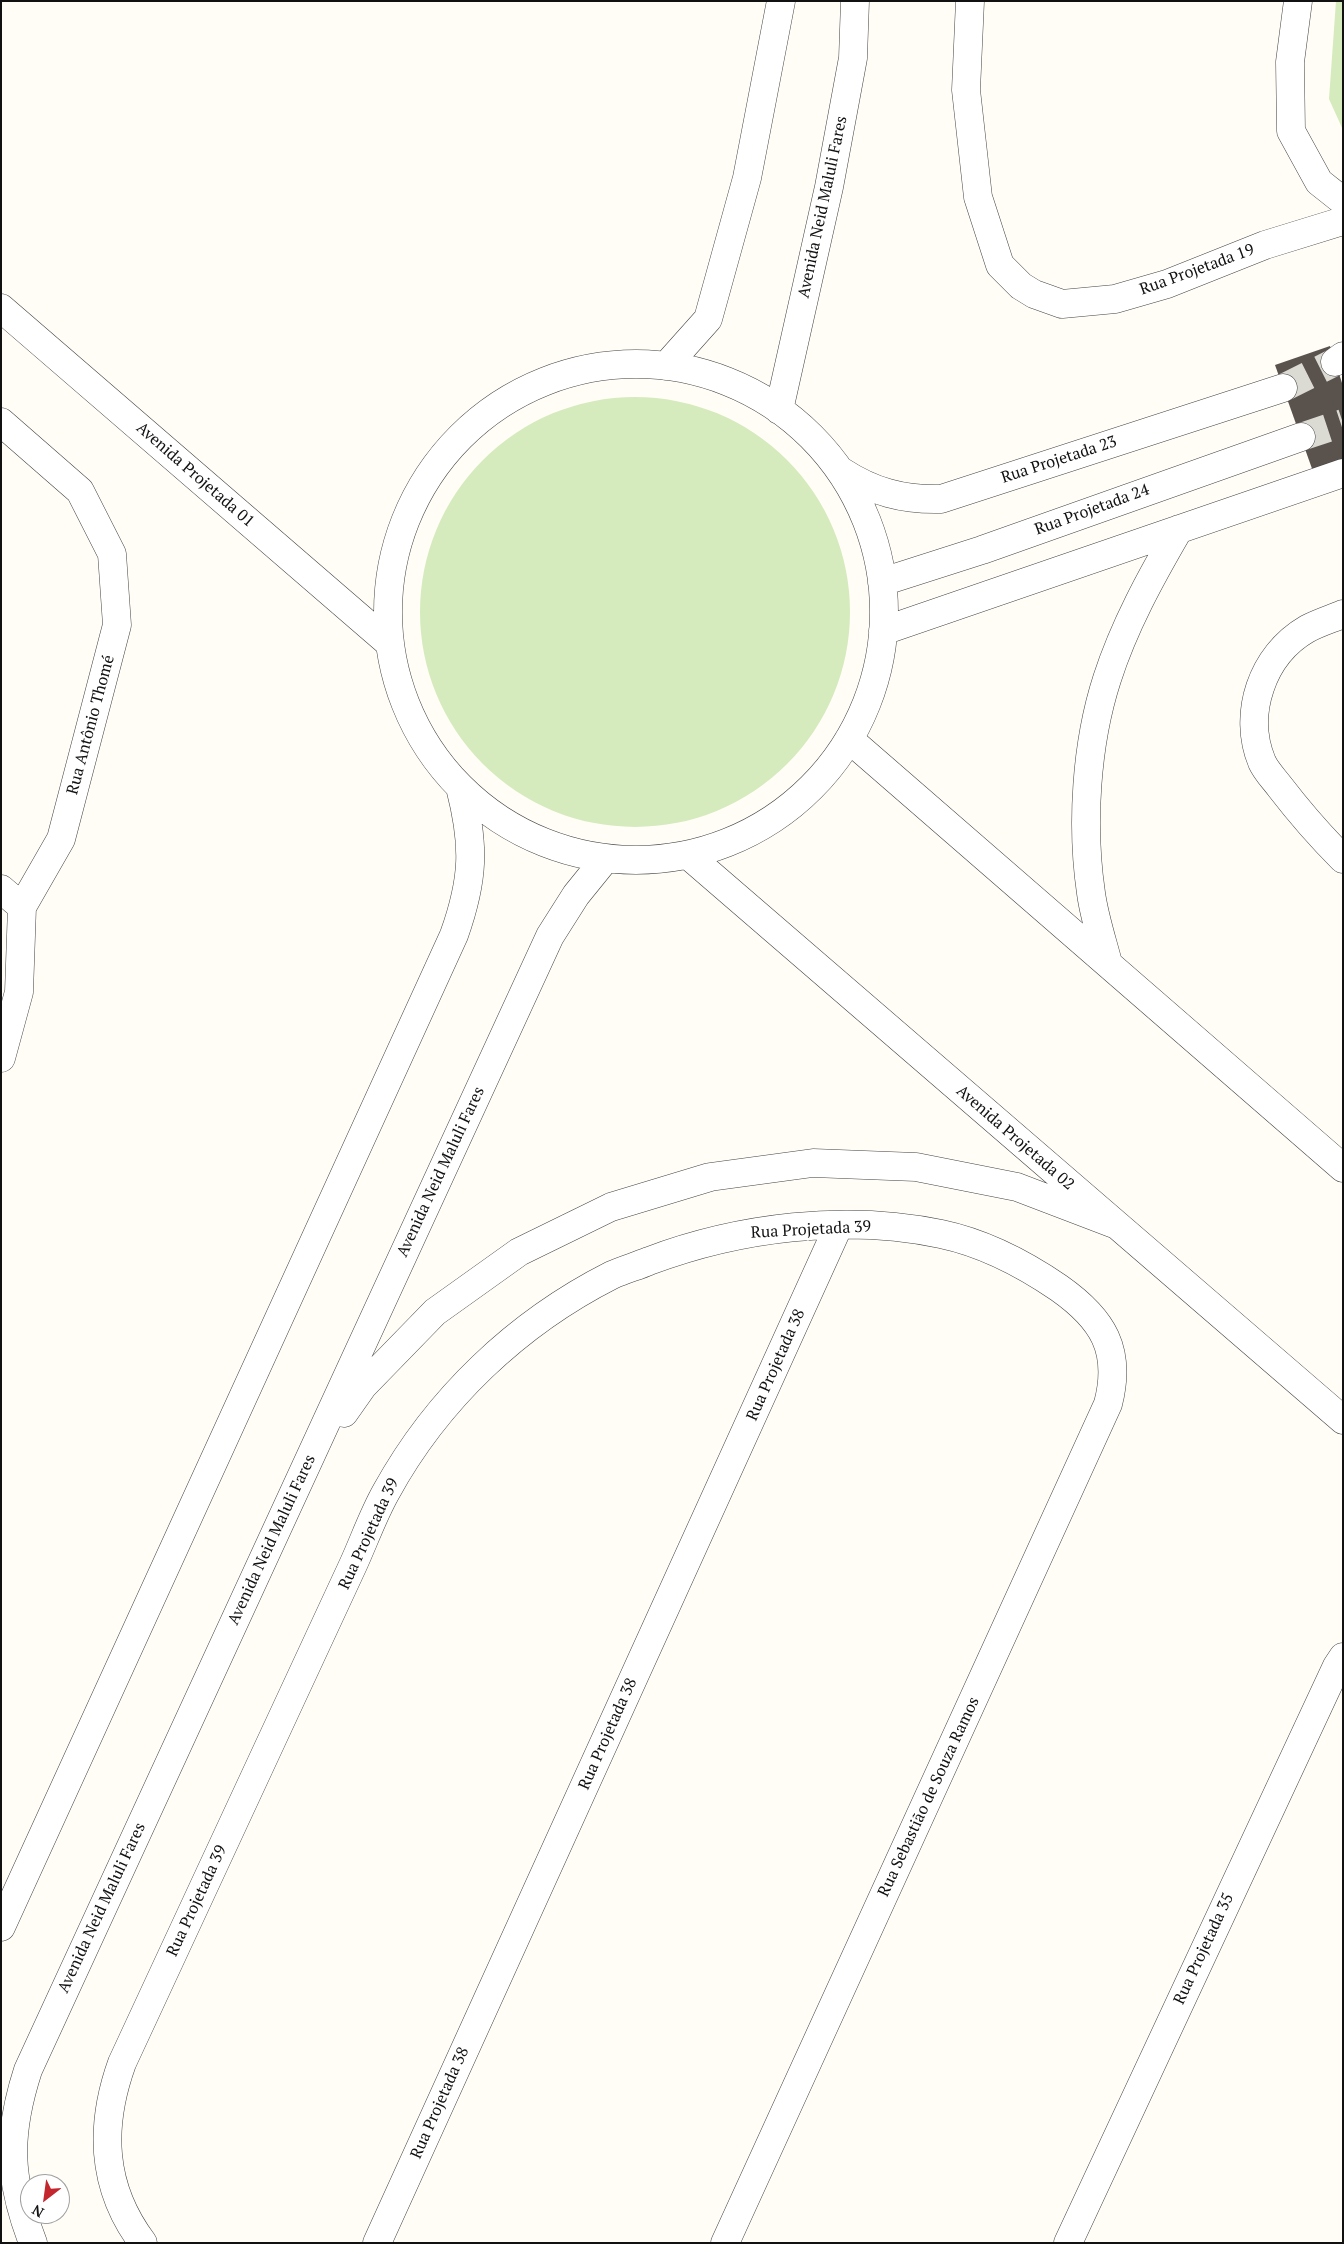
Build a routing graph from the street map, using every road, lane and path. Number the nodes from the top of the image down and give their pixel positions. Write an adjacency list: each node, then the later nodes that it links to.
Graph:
1 (781, 1): 8 (street)
2 (855, 1): 10 (street, Avenida Neid Maluli Fares)
3 (970, 1): 6 (street, Rua Projetada 19)
4 (1298, 1): 5 (street)
5 (1343, 201)
6 (1343, 221)
7 (1, 308): 19 (street, Avenida Projetada 01)
8 (666, 366): 10 (street); 19 (street)
9 (1283, 388): 13 (street, Rua Projetada 23)
10 (779, 410): 13 (street)
11 (1, 422): 26 (street, Rua Antônio Thomé)
12 (1301, 437): 16 (street, Rua Projetada 24)
13 (838, 468): 16 (street)
14 (1343, 473): 15 (street)
15 (1179, 529): 18 (street); 27 (street)
16 (882, 582): 18 (street)
17 (1343, 614): 24 (street)
18 (883, 631): 20 (street)
19 (389, 643): 21 (street)
20 (850, 739): 22 (street); 27 (street)
21 (460, 787): 23 (street); 36 (street)
22 (688, 855): 23 (street); 30 (street, Avenida Projetada 02)
23 (606, 858): 34 (street, Avenida Neid Maluli Fares)
24 (1343, 859)
25 (1, 889): 26 (street)
26 (22, 907): 28 (street, Rua Antônio Thomé)
27 (1108, 963): 29 (street)
28 (1, 1058)
29 (1343, 1168)
30 (1114, 1224): 33 (street, Avenida Projetada 02); 34 (street)
31 (839, 1226): 32 (street, Rua Projetada 39); 38 (street, Rua Projetada 39); 39 (street, Rua Projetada 38)
32 (1109, 1346): 40 (street, Rua Sebastião de Souza Ramos)
33 (1343, 1420)
34 (304, 1470): 37 (street, Avenida Neid Maluli Fares)
35 (1343, 1656): 41 (street, Rua Projetada 35)
36 (1, 1927)
37 (33, 2243)
38 (143, 2243)
39 (377, 2243)
40 (725, 2243)
41 (1068, 2243)

